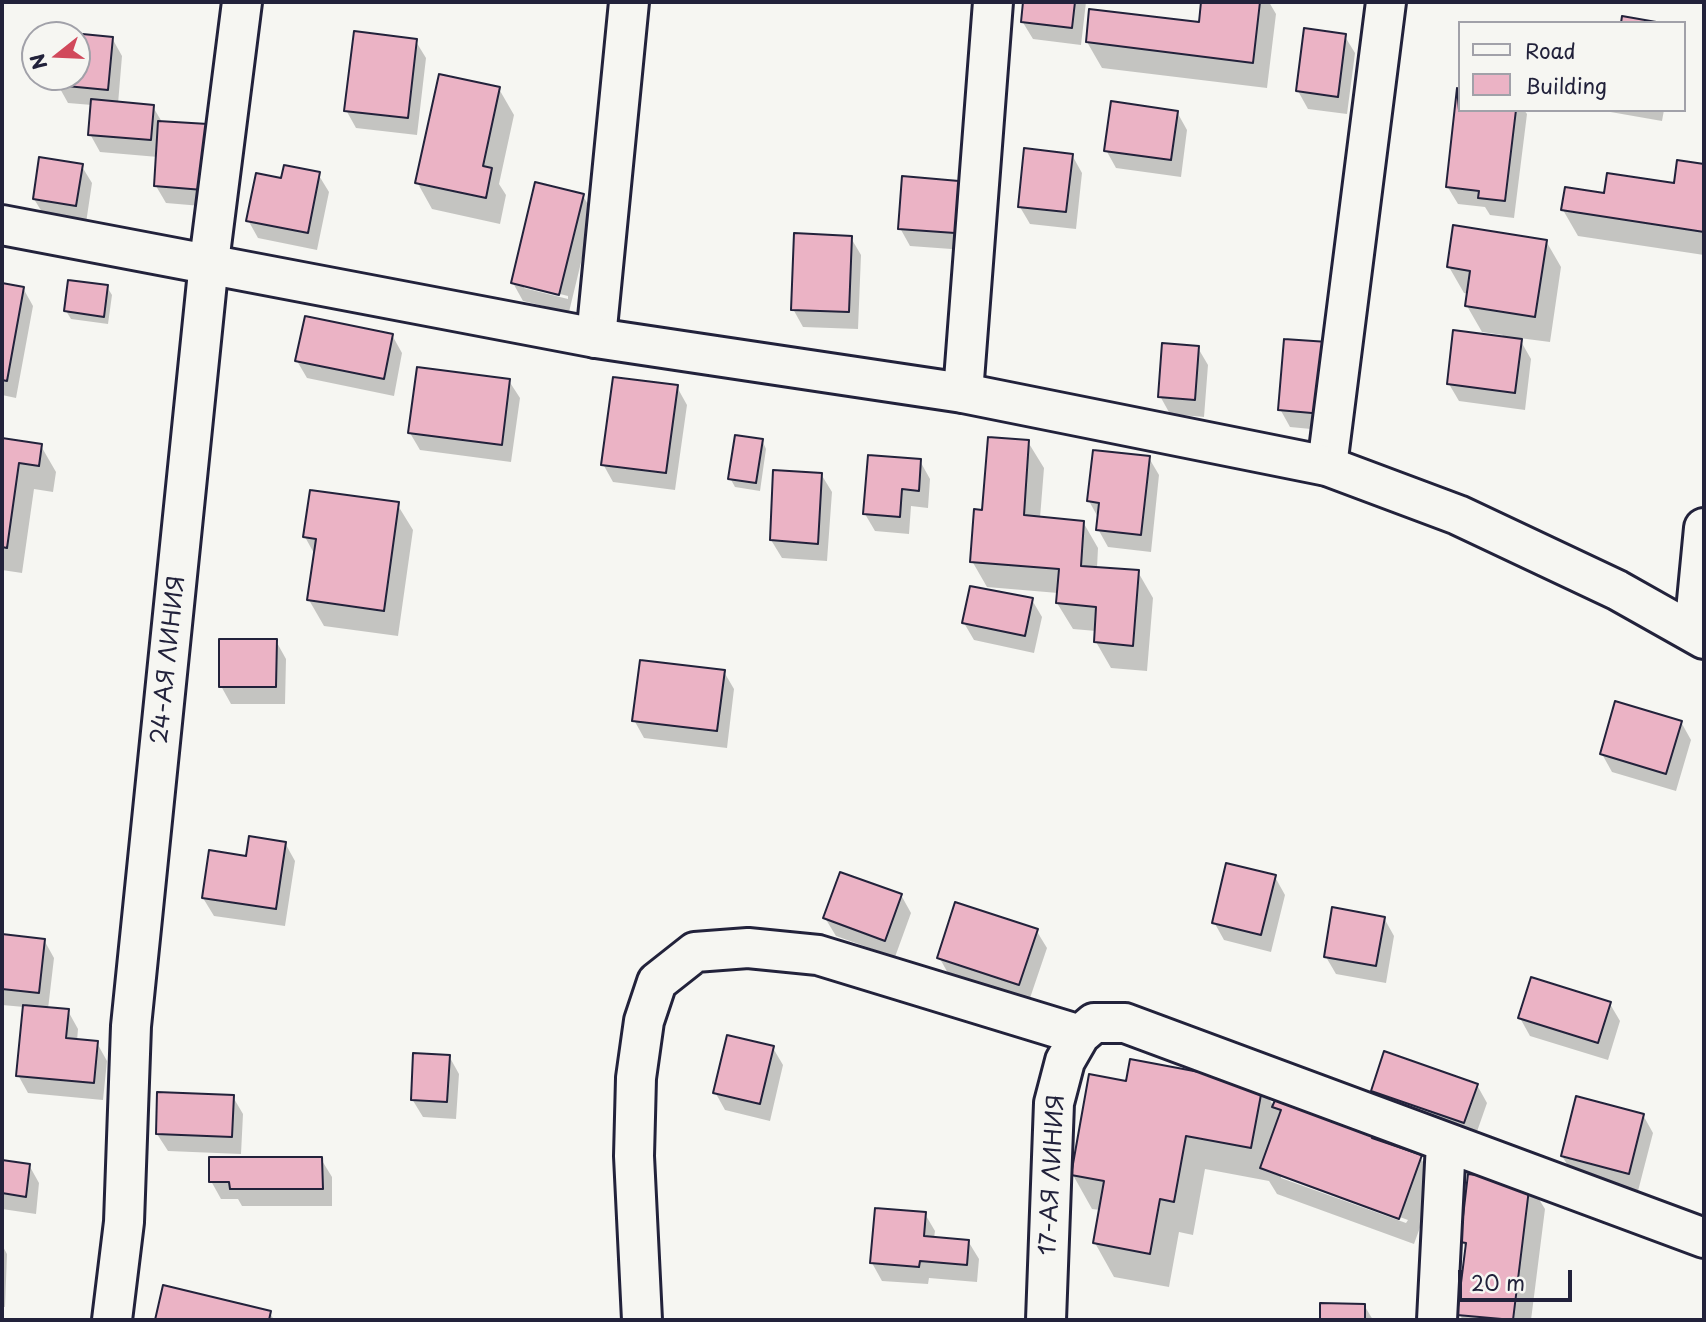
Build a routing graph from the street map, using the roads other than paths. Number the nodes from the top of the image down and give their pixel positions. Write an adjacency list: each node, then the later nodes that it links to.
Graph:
1 (242, 2): 6 (street, 24-АЯ ЛИНИЯ)
2 (629, 2): 7 (street)
3 (993, 2): 8 (street)
4 (1386, 2): 9 (street)
5 (2, 225): 6 (street)
6 (209, 262): 7 (street); 15 (street, 24-АЯ ЛИНИЯ)
7 (596, 338): 8 (street)
8 (963, 393): 9 (street)
9 (1328, 466): 11 (street)
10 (1704, 528): 11 (street)
11 (1699, 636)
12 (1080, 1035): 13 (street); 16 (street); 17 (street, 17-АЯ ЛИНИЯ)
13 (1446, 1143): 14 (street); 18 (street)
14 (1704, 1237)
15 (112, 1320)
16 (642, 1320)
17 (1046, 1320)
18 (1437, 1320)

